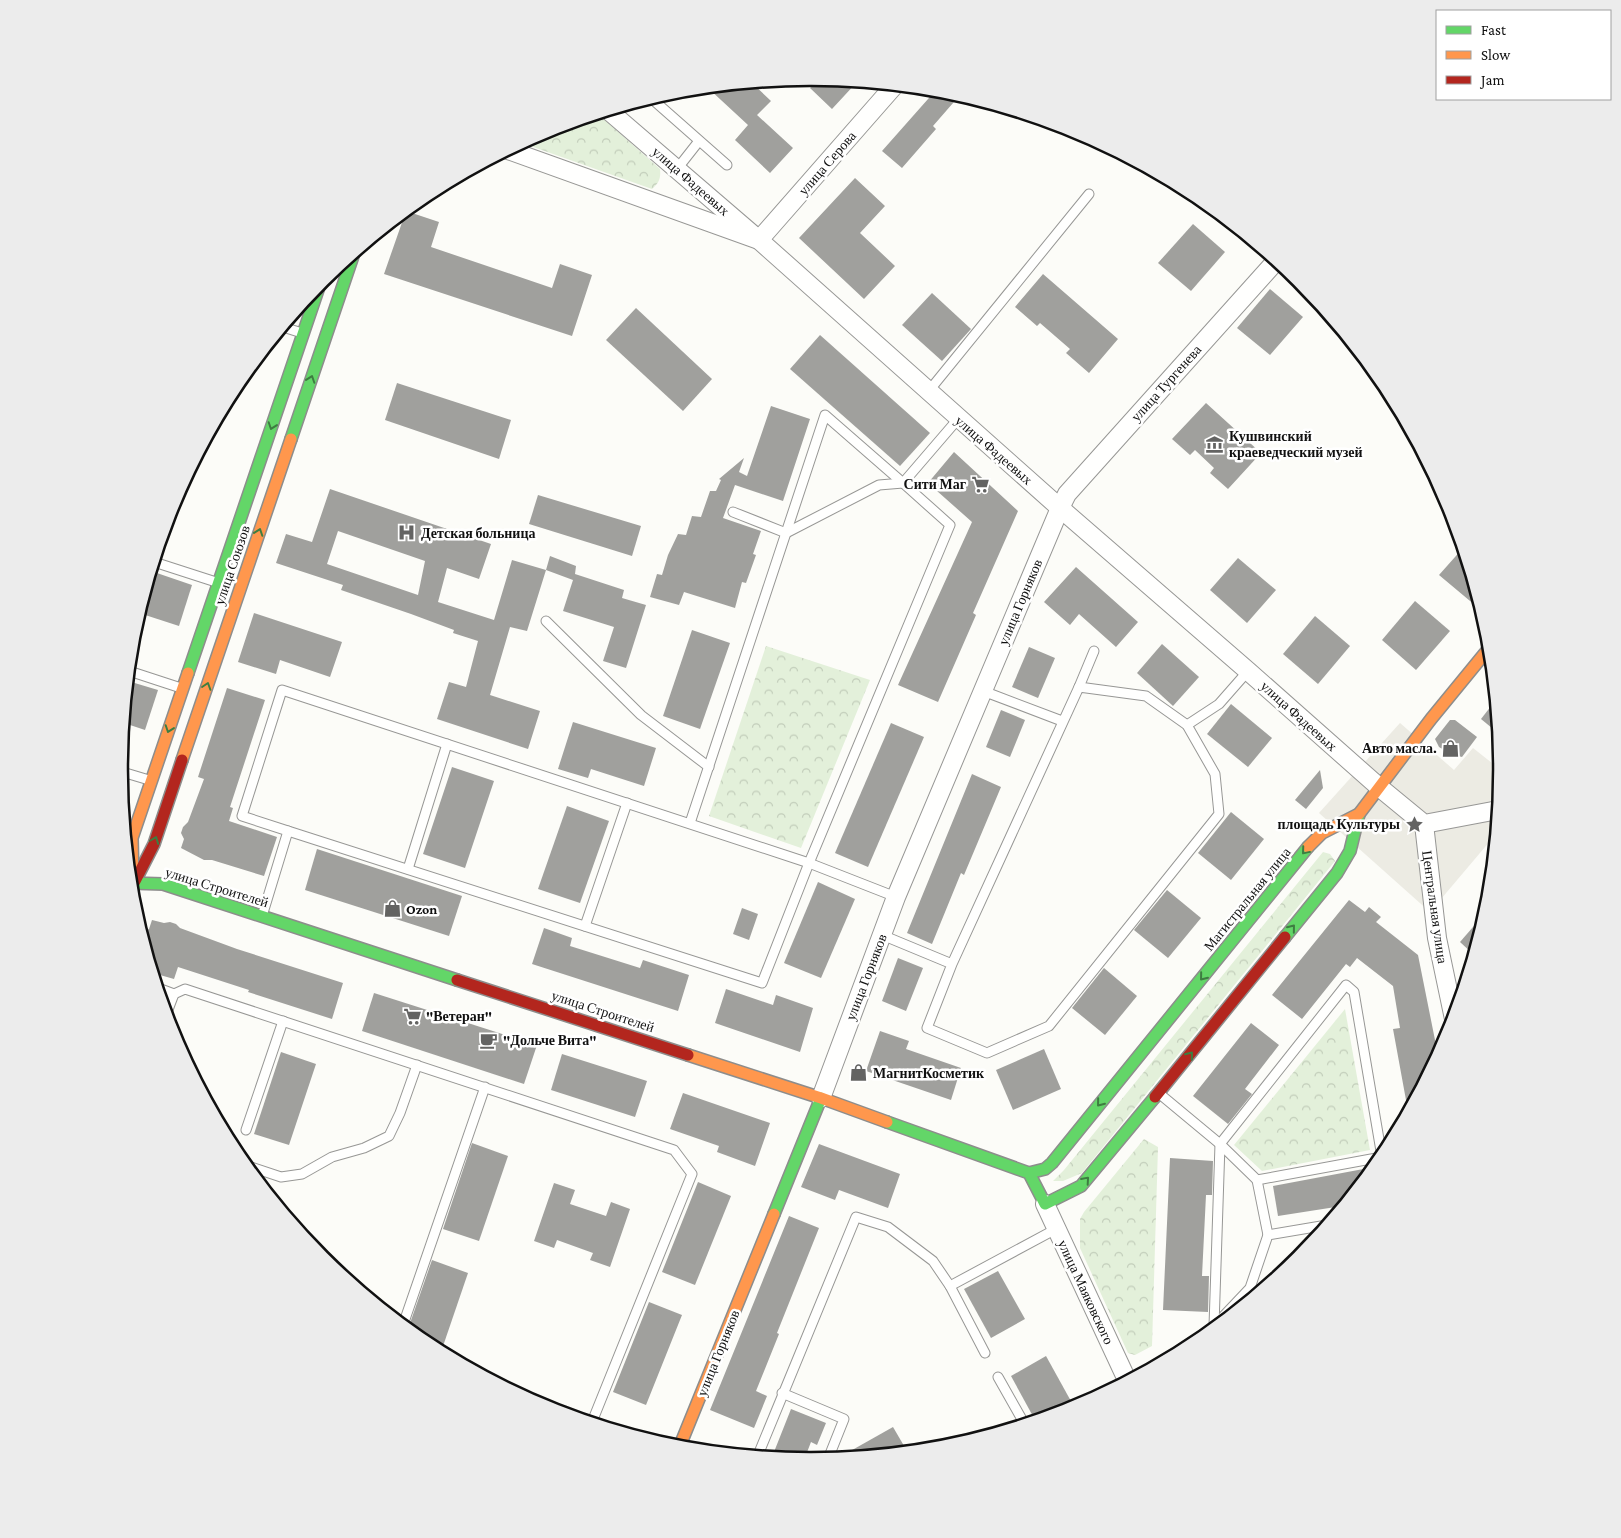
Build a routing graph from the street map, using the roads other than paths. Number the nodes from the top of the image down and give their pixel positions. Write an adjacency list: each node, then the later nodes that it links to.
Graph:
1 (890, 91): 9 (street, улица Серова)
2 (658, 104): 4 (lane)
3 (614, 116): 7 (street, улица Фадеевых)
4 (699, 141): 6 (lane); 7 (lane)
5 (517, 153): 9 (street)
6 (727, 164)
7 (677, 169): 9 (street, улица Фадеевых)
8 (1089, 194): 15 (lane)
9 (759, 240): 15 (street, улица Фадеевых)
10 (350, 265): 21 (main road, улица Союзов, one-way to 10)
11 (1272, 266): 19 (street, улица Тургенева)
12 (314, 301): 14 (main road, улица Союзов)
13 (289, 329): 14 (lane)
14 (303, 334): 18 (main road, улица Союзов, one-way to 18)
15 (928, 392): 16 (street, улица Фадеевых)
16 (958, 419): 17 (lane); 19 (street, улица Фадеевых)
17 (903, 483): 22 (lane); 22 (lane); 49 (lane)
18 (244, 508): 21 (main road); 24 (main road, улица Союзов)
19 (1060, 508): 30 (street, улица Фадеевых); 34 (street, улица Горняков)
20 (733, 512): 22 (lane)
21 (265, 514): 29 (main road, улица Союзов, one-way to 21)
22 (786, 533): 38 (lane)
23 (160, 564): 24 (lane)
24 (219, 583): 28 (main road, улица Союзов)
25 (546, 621): 38 (lane)
26 (1094, 651): 32 (lane)
27 (1483, 655): 41 (main road, Магистральная улица)
28 (194, 657): 29 (main road); 33 (main road, улица Союзов)
29 (214, 664): 51 (main road, улица Союзов, one-way to 29)
30 (1248, 671): 36 (lane); 41 (street, улица Фадеевых)
31 (135, 673): 33 (lane)
32 (1079, 687): 35 (lane); 36 (lane)
33 (183, 688): 40 (main road, улица Союзов, one-way to 40)
34 (983, 691): 35 (lane); 53 (street, улица Горняков)
35 (1062, 721): 57 (lane)
36 (1187, 725): 57 (lane)
37 (447, 744): 42 (lane); 47 (lane); 50 (lane)
38 (709, 767): 45 (lane)
39 (128, 774): 40 (lane)
40 (152, 781): 48 (main road, улица Союзов)
41 (1379, 787): 44 (main road, Магистральная улица); 46 (street)
42 (626, 803): 45 (lane); 55 (lane)
43 (1492, 811): 46 (street)
44 (1359, 814): 65 (main road, one-way to 44); 72 (main road, Магистральная улица, one-way to 72)
45 (690, 823): 49 (lane)
46 (1424, 824): 61 (street, Центральная улица)
47 (288, 831): 50 (lane); 54 (lane)
48 (132, 840)
49 (809, 863): 53 (lane); 55 (lane)
50 (408, 869): 55 (lane)
51 (137, 875)
52 (138, 885): 54 (main road, улица Строителей)
53 (896, 897): 56 (street, улица Горняков)
54 (262, 915): 66 (main road, улица Строителей)
55 (585, 926)
56 (882, 935): 57 (lane); 66 (street, улица Горняков)
57 (952, 964)
58 (165, 991): 59 (lane)
59 (174, 994): 60 (lane); 62 (lane)
60 (170, 1004)
61 (1451, 1004)
62 (283, 1021): 63 (lane); 67 (lane)
63 (417, 1065): 64 (lane); 71 (lane)
64 (485, 1088): 80 (lane); 86 (lane)
65 (1159, 1093): 68 (lane); 74 (main road, one-way to 65)
66 (821, 1098): 72 (main road, улица Строителей); 88 (main road, улица Горняков)
67 (246, 1130)
68 (1220, 1144): 69 (lane); 73 (lane); 81 (lane)
69 (1380, 1145)
70 (1370, 1159): 73 (lane)
71 (258, 1169)
72 (1029, 1173): 74 (main road)
73 (1257, 1180): 77 (lane)
74 (1045, 1204): 76 (street, улица Маяковского)
75 (1317, 1227): 77 (lane)
76 (1056, 1229): 78 (lane); 83 (street, улица Маяковского)
77 (1268, 1235): 79 (lane)
78 (950, 1286): 82 (lane); 85 (lane)
79 (1238, 1301)
80 (405, 1318)
81 (1214, 1319)
82 (985, 1353)
83 (1124, 1374)
84 (998, 1377): 87 (lane)
85 (782, 1393): 89 (lane); 90 (lane)
86 (594, 1417)
87 (1021, 1418)
88 (682, 1440)
89 (760, 1449)
90 (831, 1451)

